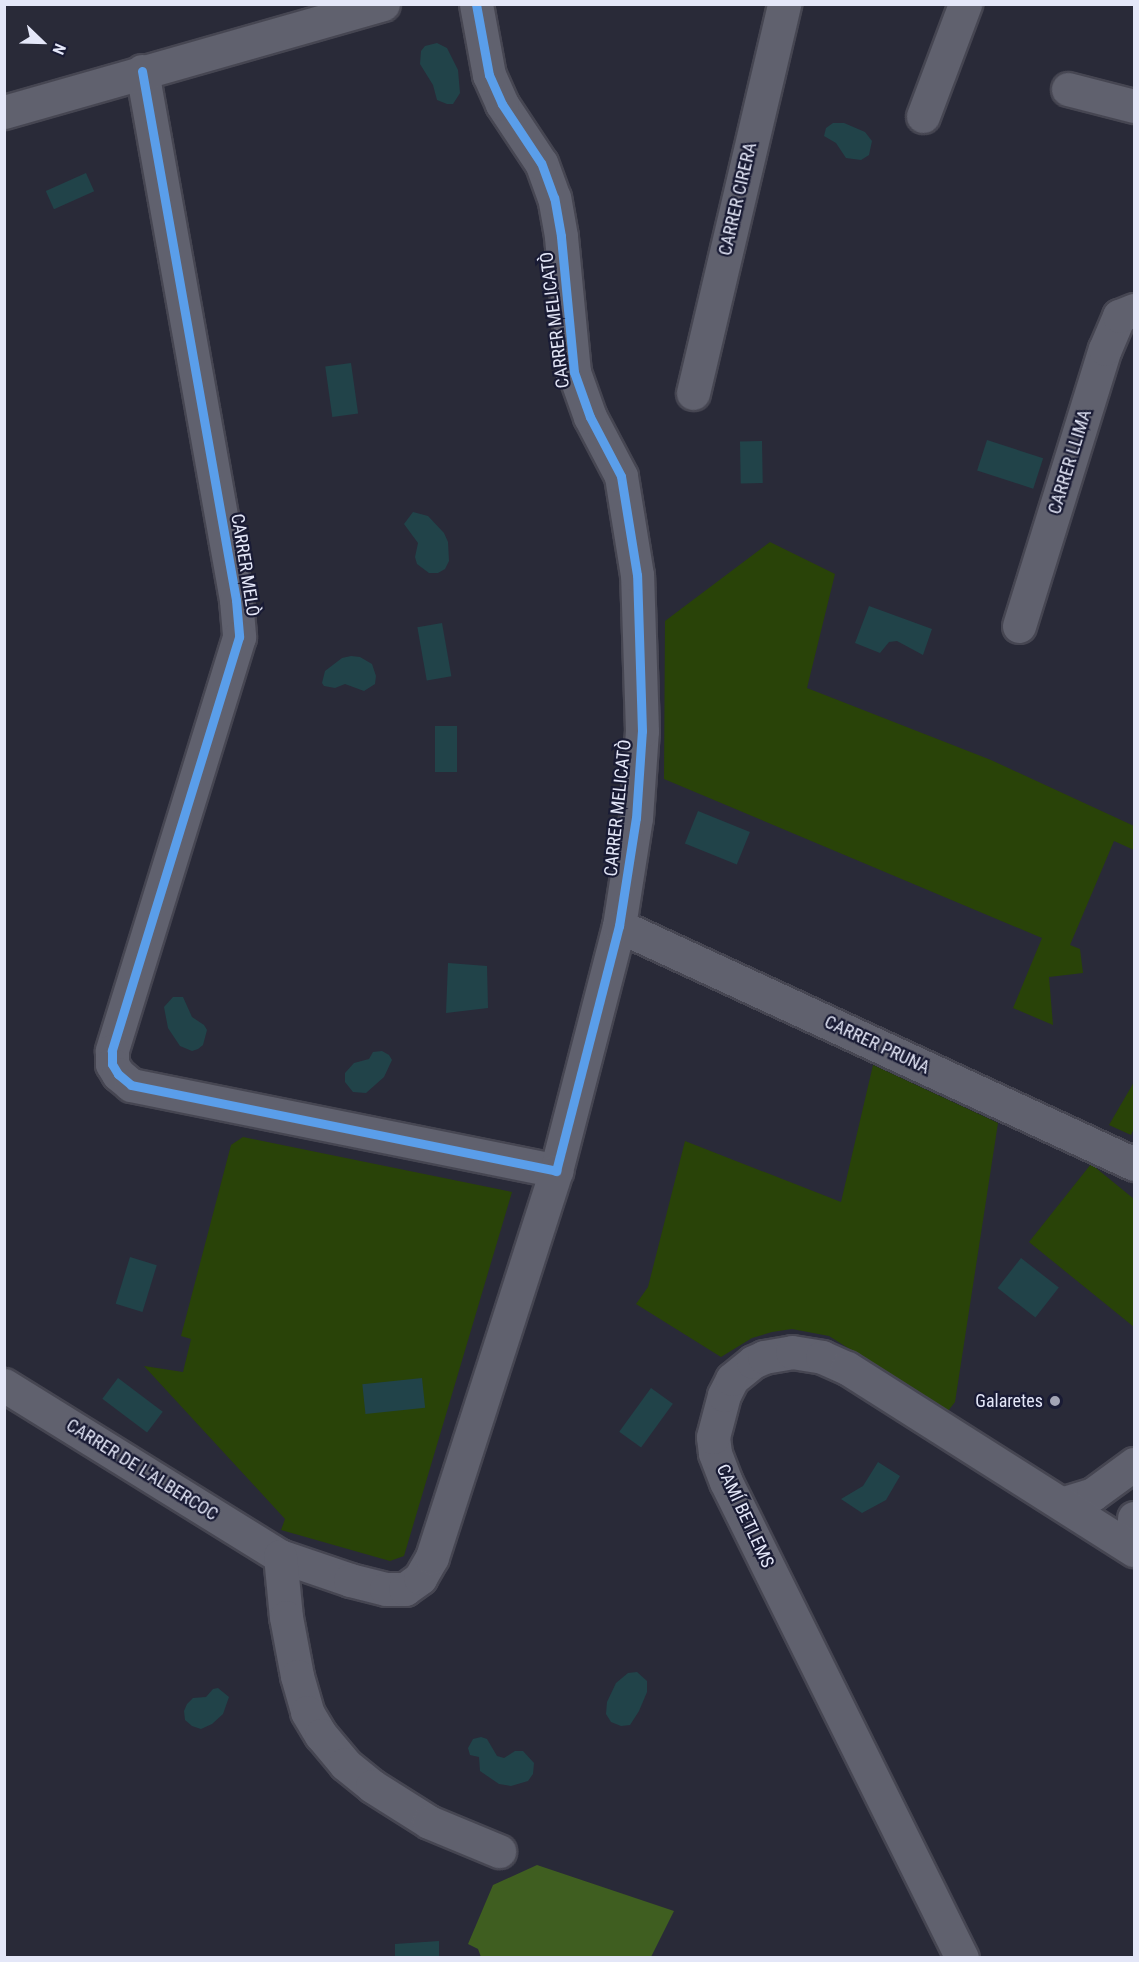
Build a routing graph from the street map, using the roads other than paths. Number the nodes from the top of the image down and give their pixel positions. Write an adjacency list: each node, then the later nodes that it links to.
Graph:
1 (383, 4): 5 (street)
2 (476, 4): 13 (street, CARRER MELICATÒ)
3 (783, 4): 11 (street, CARRER CIRERA)
4 (964, 4): 9 (street)
5 (142, 71): 8 (street); 15 (street, CARRER MELÒ)
6 (1068, 88): 7 (street)
7 (1134, 106)
8 (4, 112)
9 (923, 116)
10 (1134, 310): 12 (street, CARRER LLIMA)
11 (693, 393)
12 (1019, 626)
13 (619, 926): 14 (street, CARRER PRUNA); 15 (street, CARRER MELICATÒ)
14 (1134, 1164)
15 (556, 1171): 22 (street, CARRER DE L'ALBERCOC)
16 (4, 1385): 22 (street, CARRER DE L'ALBERCOC)
17 (1134, 1464): 18 (street)
18 (1064, 1503): 21 (street, CAMÍ BETLEMS); 24 (street, CAMÍ BETLEMS)
19 (1134, 1518): 20 (street)
20 (1134, 1530)
21 (1134, 1550)
22 (280, 1556): 23 (street)
23 (499, 1851)
24 (962, 1958)

